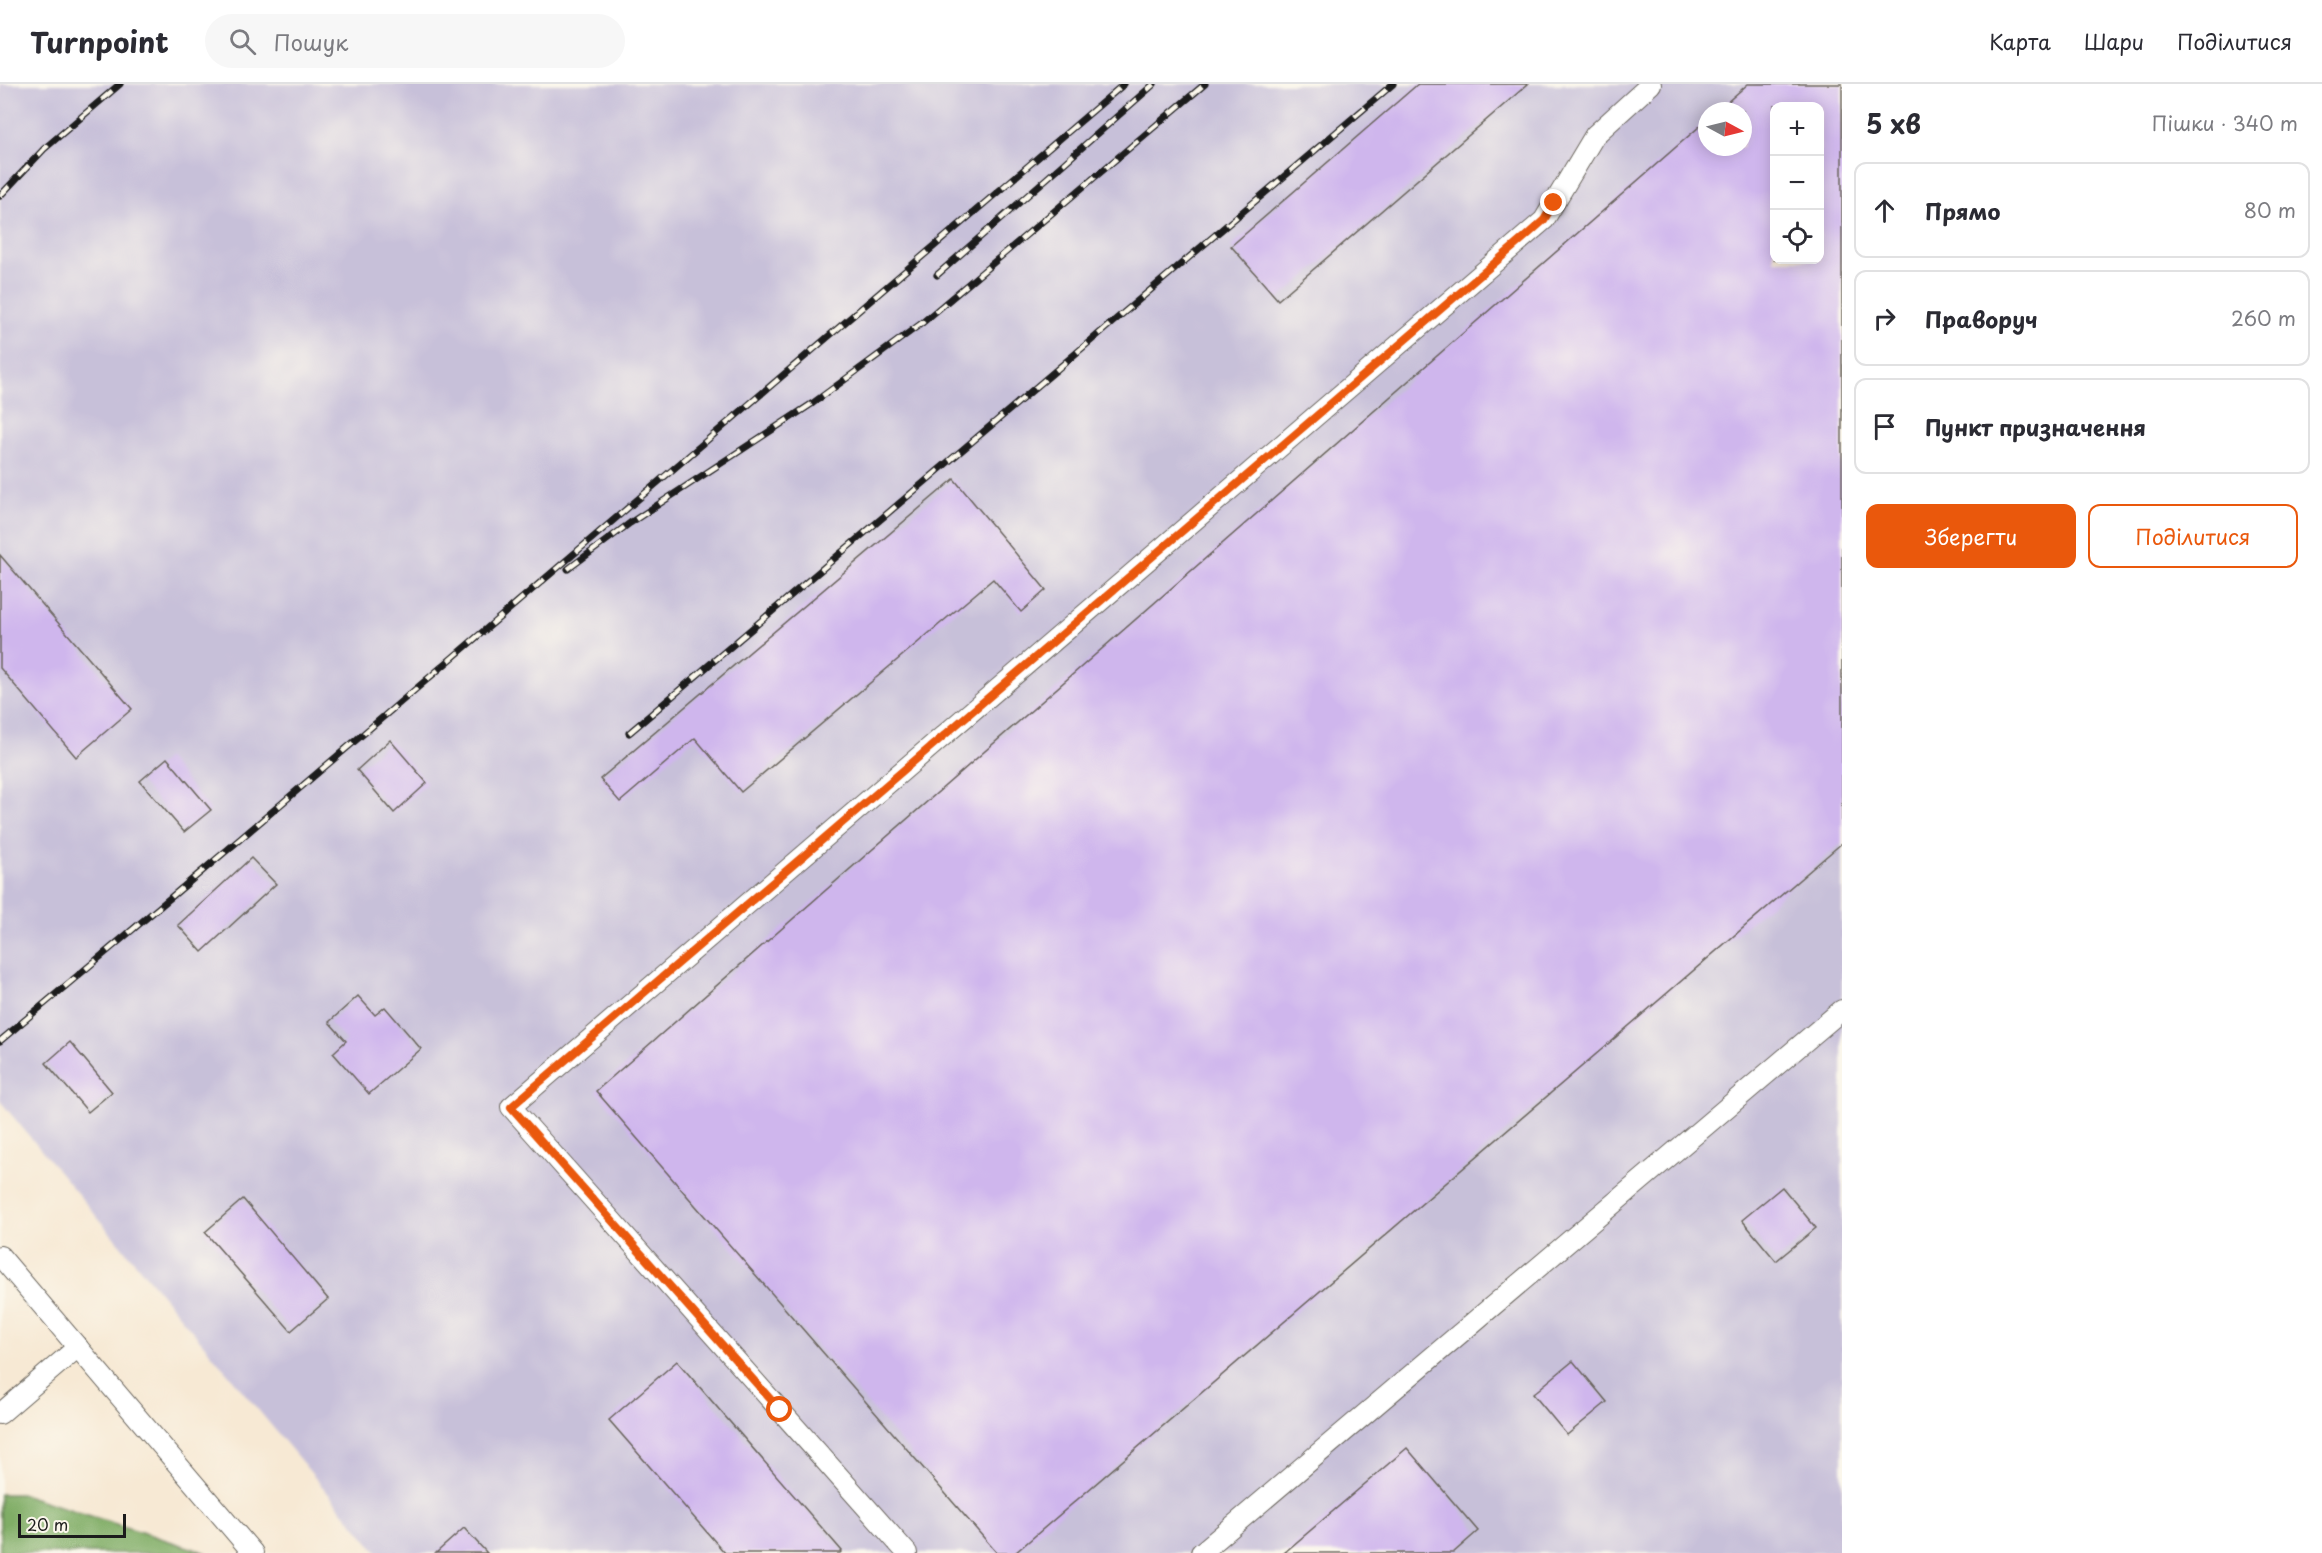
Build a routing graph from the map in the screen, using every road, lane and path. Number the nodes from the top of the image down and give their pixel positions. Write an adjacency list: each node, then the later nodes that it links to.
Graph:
1 (1651, 84): 7 (lane)
2 (1842, 1010): 8 (lane)
3 (0, 1256): 4 (lane)
4 (78, 1347): 5 (lane); 6 (lane)
5 (0, 1414)
6 (253, 1553)
7 (908, 1553)
8 (1201, 1553)

